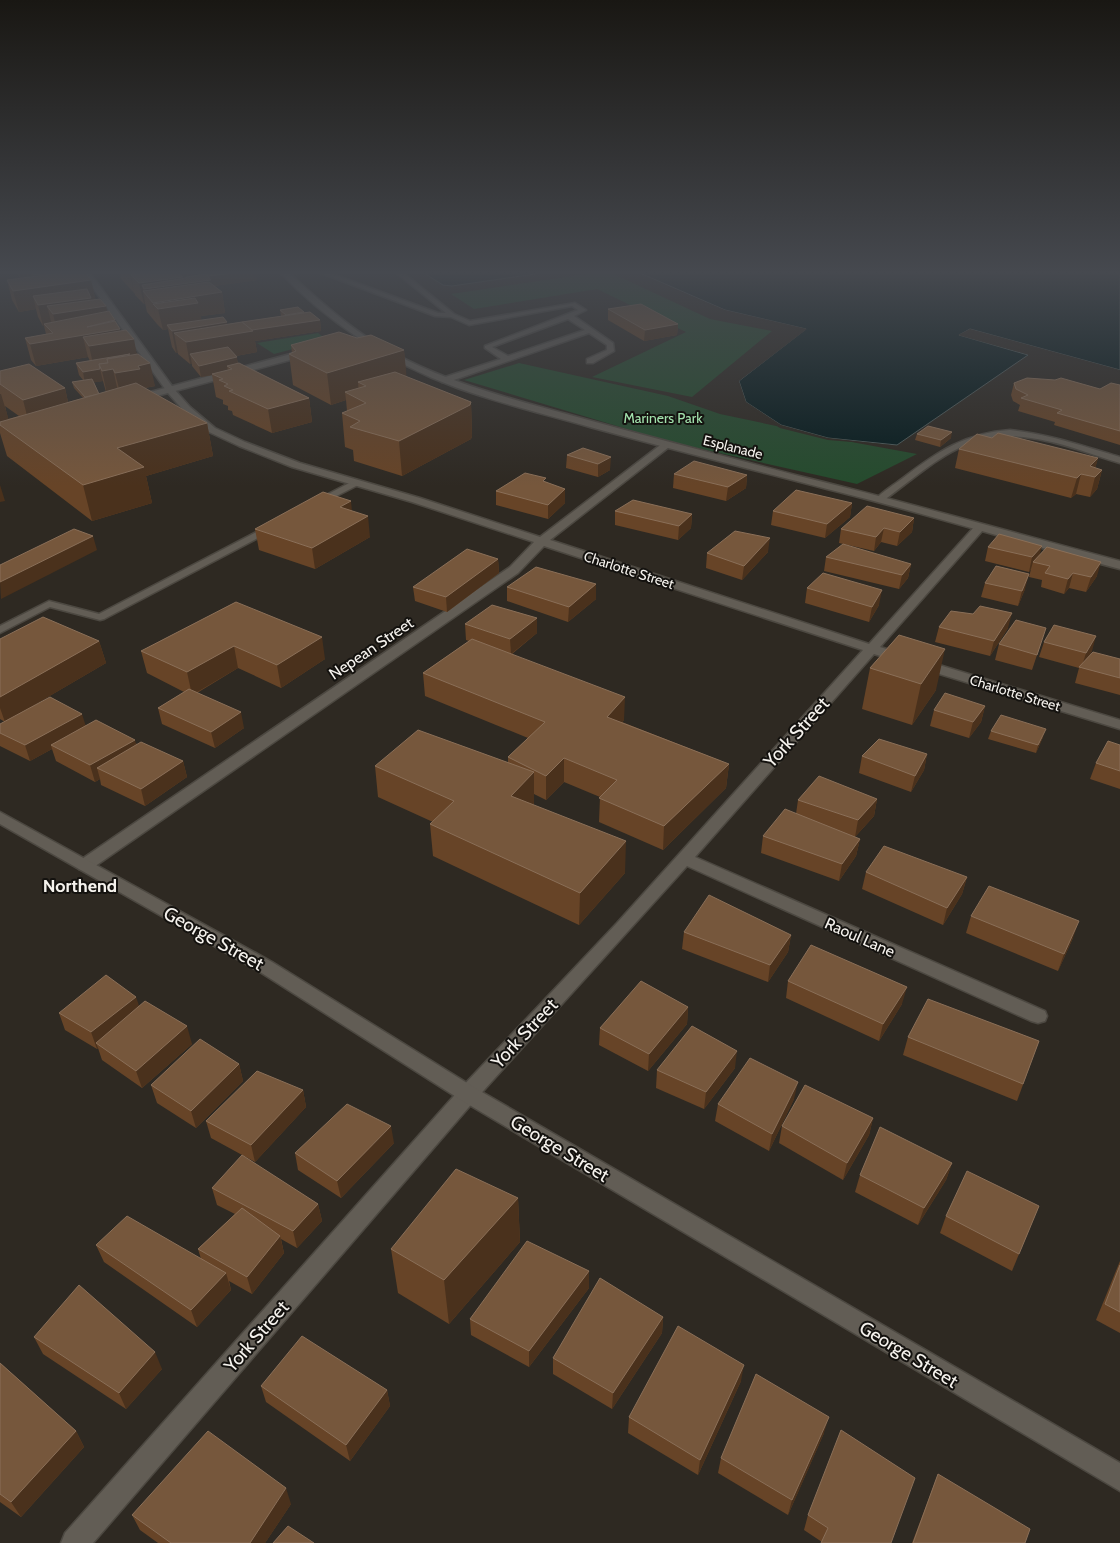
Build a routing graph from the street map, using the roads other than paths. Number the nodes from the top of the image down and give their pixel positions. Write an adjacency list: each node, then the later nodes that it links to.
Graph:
1 (136, 342): 10 (street, Charlotte Street)
2 (370, 342): 9 (street, Esplanade)
3 (498, 342): 7 (lane)
4 (556, 342): 7 (lane)
5 (608, 342): 8 (lane)
6 (314, 351): 10 (street)
7 (507, 359): 9 (lane)
8 (590, 361)
9 (445, 380): 12 (street, Esplanade)
10 (170, 389): 11 (street); 14 (street, Charlotte Street)
11 (127, 401)
12 (666, 446): 15 (street, Esplanade); 19 (street, Nepean Street)
13 (1120, 460): 15 (lane)
14 (355, 483): 16 (lane); 19 (street, Charlotte Street)
15 (880, 499): 18 (street, Esplanade)
16 (311, 506)
17 (276, 525): 21 (lane)
18 (979, 528): 20 (street, Esplanade); 22 (street, York Street)
19 (542, 541): 22 (street, Charlotte Street); 26 (street, Nepean Street)
20 (1120, 565)
21 (0, 630)
22 (870, 648): 23 (street, Charlotte Street); 25 (street, York Street)
23 (1120, 725)
24 (0, 818): 26 (street, George Street)
25 (683, 858): 27 (street, Raoul Lane); 28 (street, York Street)
26 (85, 866): 28 (street, George Street)
27 (1038, 1016)
28 (468, 1094): 29 (street, George Street); 30 (street, York Street)
29 (1120, 1478)
30 (75, 1543)

